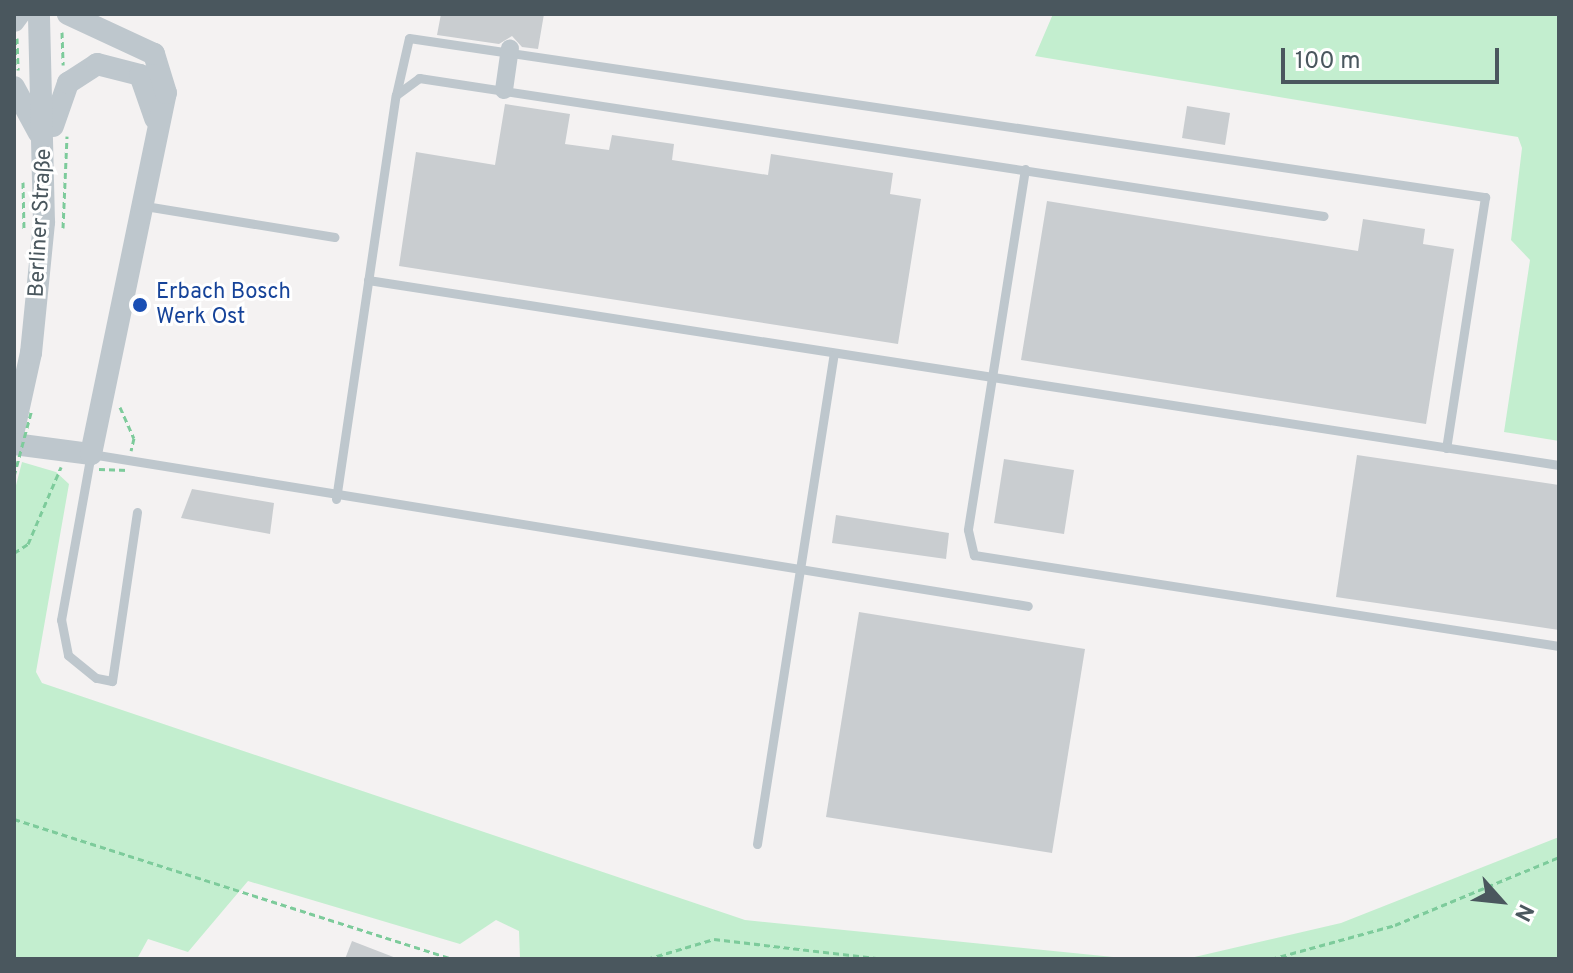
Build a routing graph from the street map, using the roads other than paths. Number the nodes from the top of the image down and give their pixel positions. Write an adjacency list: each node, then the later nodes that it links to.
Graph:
1 (39, 14): 9 (street, Berliner Straße)
2 (68, 14): 7 (street)
3 (510, 50): 5 (street); 6 (lane); 18 (lane)
4 (16, 90): 9 (street)
5 (504, 90): 6 (lane); 8 (lane)
6 (396, 95): 13 (lane)
7 (157, 137): 9 (street); 10 (street)
8 (1025, 169): 11 (lane); 15 (lane)
9 (35, 178): 16 (street, Berliner Straße)
10 (145, 206): 12 (lane); 19 (street)
11 (1324, 216)
12 (334, 237)
13 (368, 280): 14 (lane); 21 (lane)
14 (834, 355): 15 (lane); 23 (lane)
15 (993, 379): 18 (lane); 25 (lane)
16 (14, 430)
17 (14, 444): 19 (street)
18 (1446, 448): 20 (lane)
19 (91, 454): 21 (lane); 22 (lane)
20 (1559, 465)
21 (336, 499): 23 (lane)
22 (137, 512)
23 (798, 572): 24 (lane); 26 (lane)
24 (1028, 606)
25 (1559, 646)
26 (757, 844)

